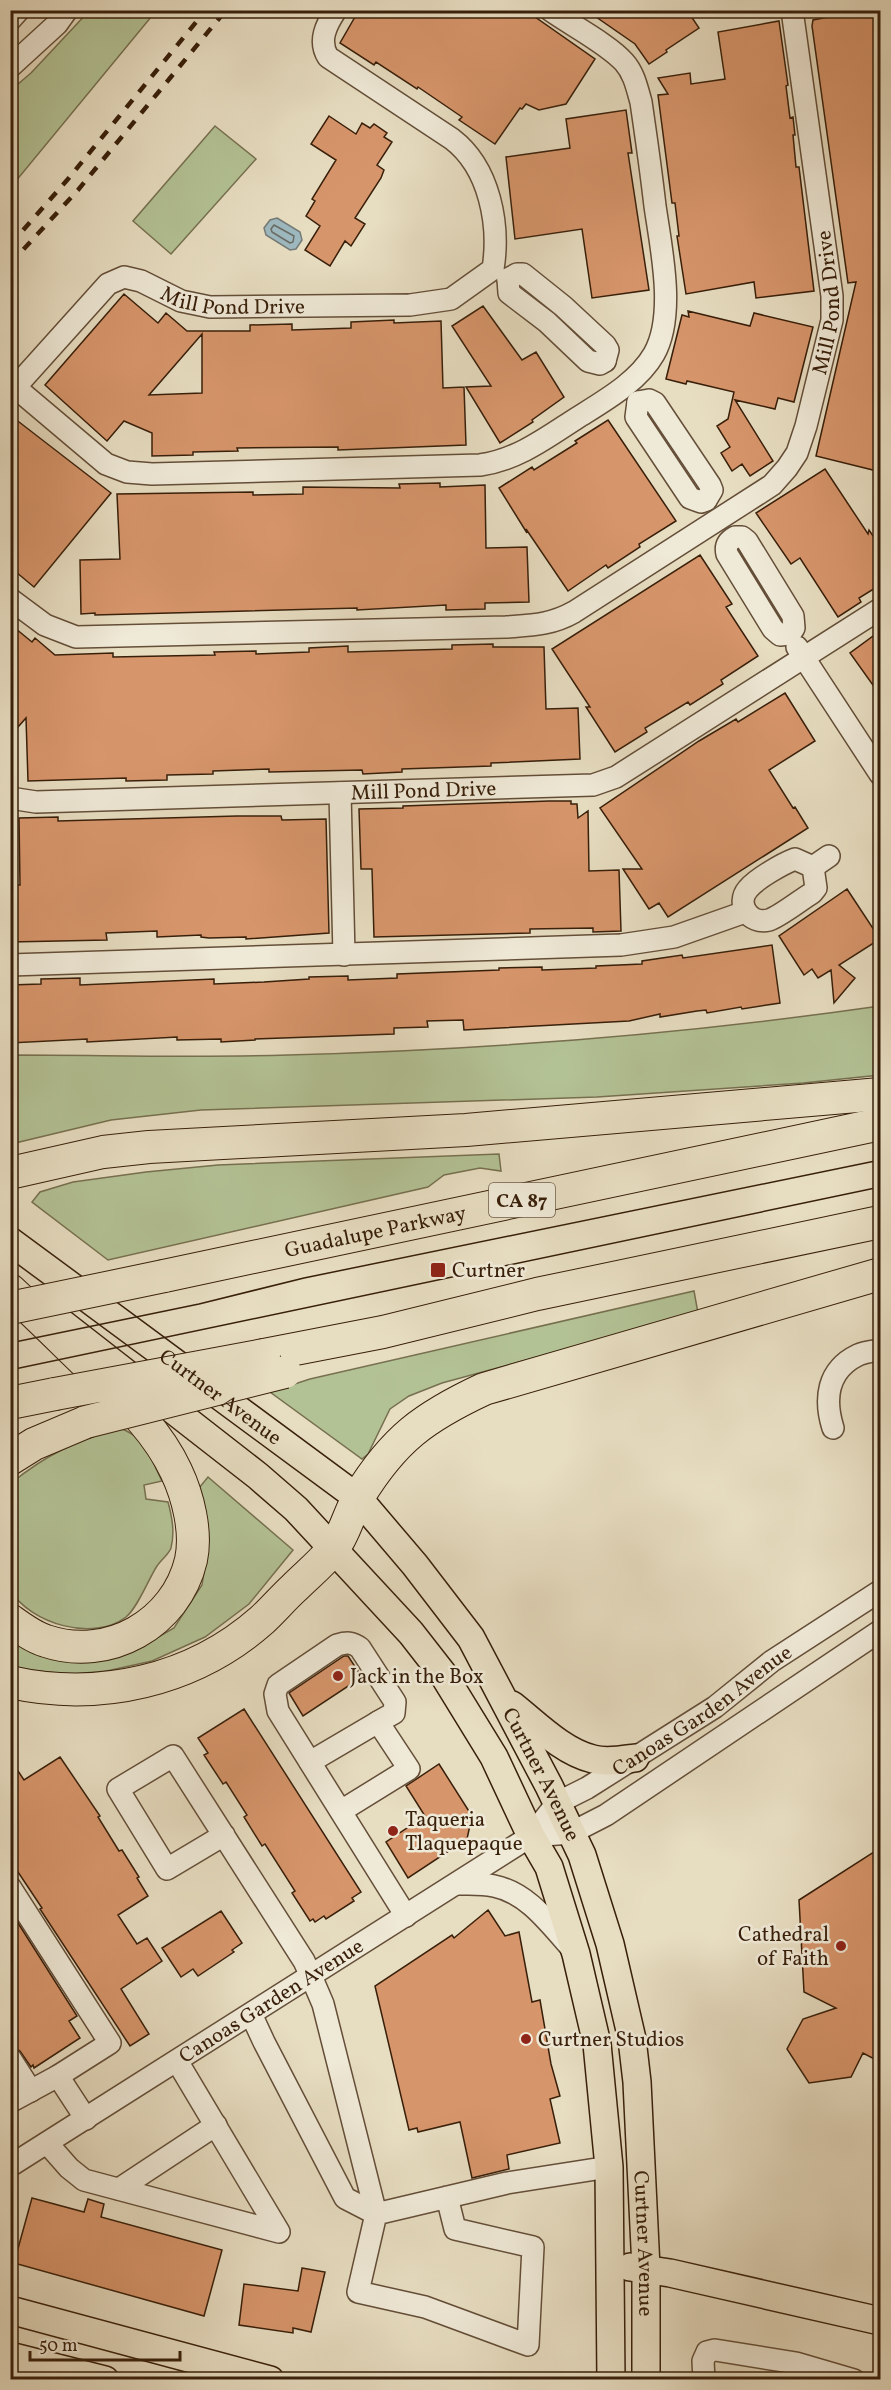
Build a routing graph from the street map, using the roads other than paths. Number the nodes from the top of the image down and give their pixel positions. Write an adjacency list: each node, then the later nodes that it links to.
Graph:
1 (20, 10): 6 (street)
2 (67, 10): 7 (street)
3 (336, 10): 8 (street)
4 (550, 10): 9 (street, Mill Pond Drive)
5 (792, 10): 11 (street, Mill Pond Drive)
6 (10, 20)
7 (10, 67)
8 (501, 274): 9 (street); 10 (street, Mill Pond Drive)
9 (624, 385): 10 (street, Mill Pond Drive); 11 (street)
10 (13, 391)
11 (719, 520): 12 (street, Mill Pond Drive); 14 (street)
12 (10, 598)
13 (880, 609): 14 (street, Mill Pond Drive)
14 (802, 658): 15 (street); 16 (street, Mill Pond Drive)
15 (880, 774)
16 (340, 793): 17 (street, Mill Pond Drive); 19 (street)
17 (10, 798)
18 (744, 912): 18 (street); 19 (street)
19 (344, 955): 20 (street)
20 (10, 965)
21 (880, 1094): 23 (highway)
22 (880, 1124): 29 (highway, Guadalupe Parkway / CA 87, bridge)
23 (10, 1173)
24 (880, 1222): 31 (highway)
25 (10, 1241): 35 (main road, Curtner Avenue)
26 (880, 1275): 35 (highway)
27 (10, 1284): 36 (main road, Curtner Avenue)
28 (10, 1290): 38 (highway)
29 (10, 1308)
30 (880, 1350): 33 (street)
31 (274, 1364): 32 (highway, bridge); 34 (highway, bridge)
32 (10, 1403)
33 (832, 1428)
34 (10, 1459)
35 (358, 1498): 36 (highway); 41 (main road, Curtner Avenue)
36 (334, 1549): 40 (highway); 49 (main road, Curtner Avenue)
37 (880, 1591): 43 (street, Canoas Garden Avenue)
38 (10, 1620)
39 (880, 1631): 47 (street, Canoas Garden Avenue)
40 (10, 1682)
41 (504, 1698): 43 (main road); 45 (main road, Curtner Avenue)
42 (378, 1722): 44 (street); 44 (street); 46 (street)
43 (634, 1758): 45 (street, Canoas Garden Avenue)
44 (310, 1762): 46 (street)
45 (557, 1803): 47 (main road, Curtner Avenue); 49 (street, Canoas Garden Avenue)
46 (341, 1811): 53 (street)
47 (571, 1833): 49 (street, Canoas Garden Avenue); 71 (main road, Curtner Avenue)
48 (224, 1835): 48 (street); 55 (street)
49 (531, 1836): 50 (street, Canoas Garden Avenue); 54 (main road, Curtner Avenue)
50 (456, 1884): 53 (street, Canoas Garden Avenue); 54 (street)
51 (10, 1887): 52 (street)
52 (16, 1909): 59 (street)
53 (406, 1916): 55 (street, Canoas Garden Avenue)
54 (576, 1954): 66 (main road, Curtner Avenue)
55 (311, 1976): 56 (street, Canoas Garden Avenue); 69 (street)
56 (251, 2014): 58 (street, Canoas Garden Avenue); 69 (street)
57 (10, 2058): 60 (street)
58 (177, 2061): 62 (street, Canoas Garden Avenue); 63 (street)
59 (58, 2076): 60 (street); 62 (street)
60 (31, 2091): 61 (street)
61 (10, 2102)
62 (86, 2119): 64 (street, Canoas Garden Avenue)
63 (216, 2125): 67 (street); 67 (street)
64 (47, 2143): 65 (street, Canoas Garden Avenue); 67 (street)
65 (10, 2166)
66 (609, 2167): 68 (street); 70 (main road, Curtner Avenue)
67 (120, 2189)
68 (447, 2198): 69 (street); 69 (street)
69 (376, 2214)
70 (611, 2266): 71 (main road); 77 (main road, Curtner Avenue)
71 (646, 2268): 73 (main road); 78 (main road, Curtner Avenue)
72 (10, 2310): 76 (main road)
73 (880, 2321)
74 (10, 2356): 75 (main road)
75 (101, 2379)
76 (270, 2379)
77 (611, 2379)
78 (646, 2379)
79 (704, 2379): 80 (street)
80 (854, 2379)

